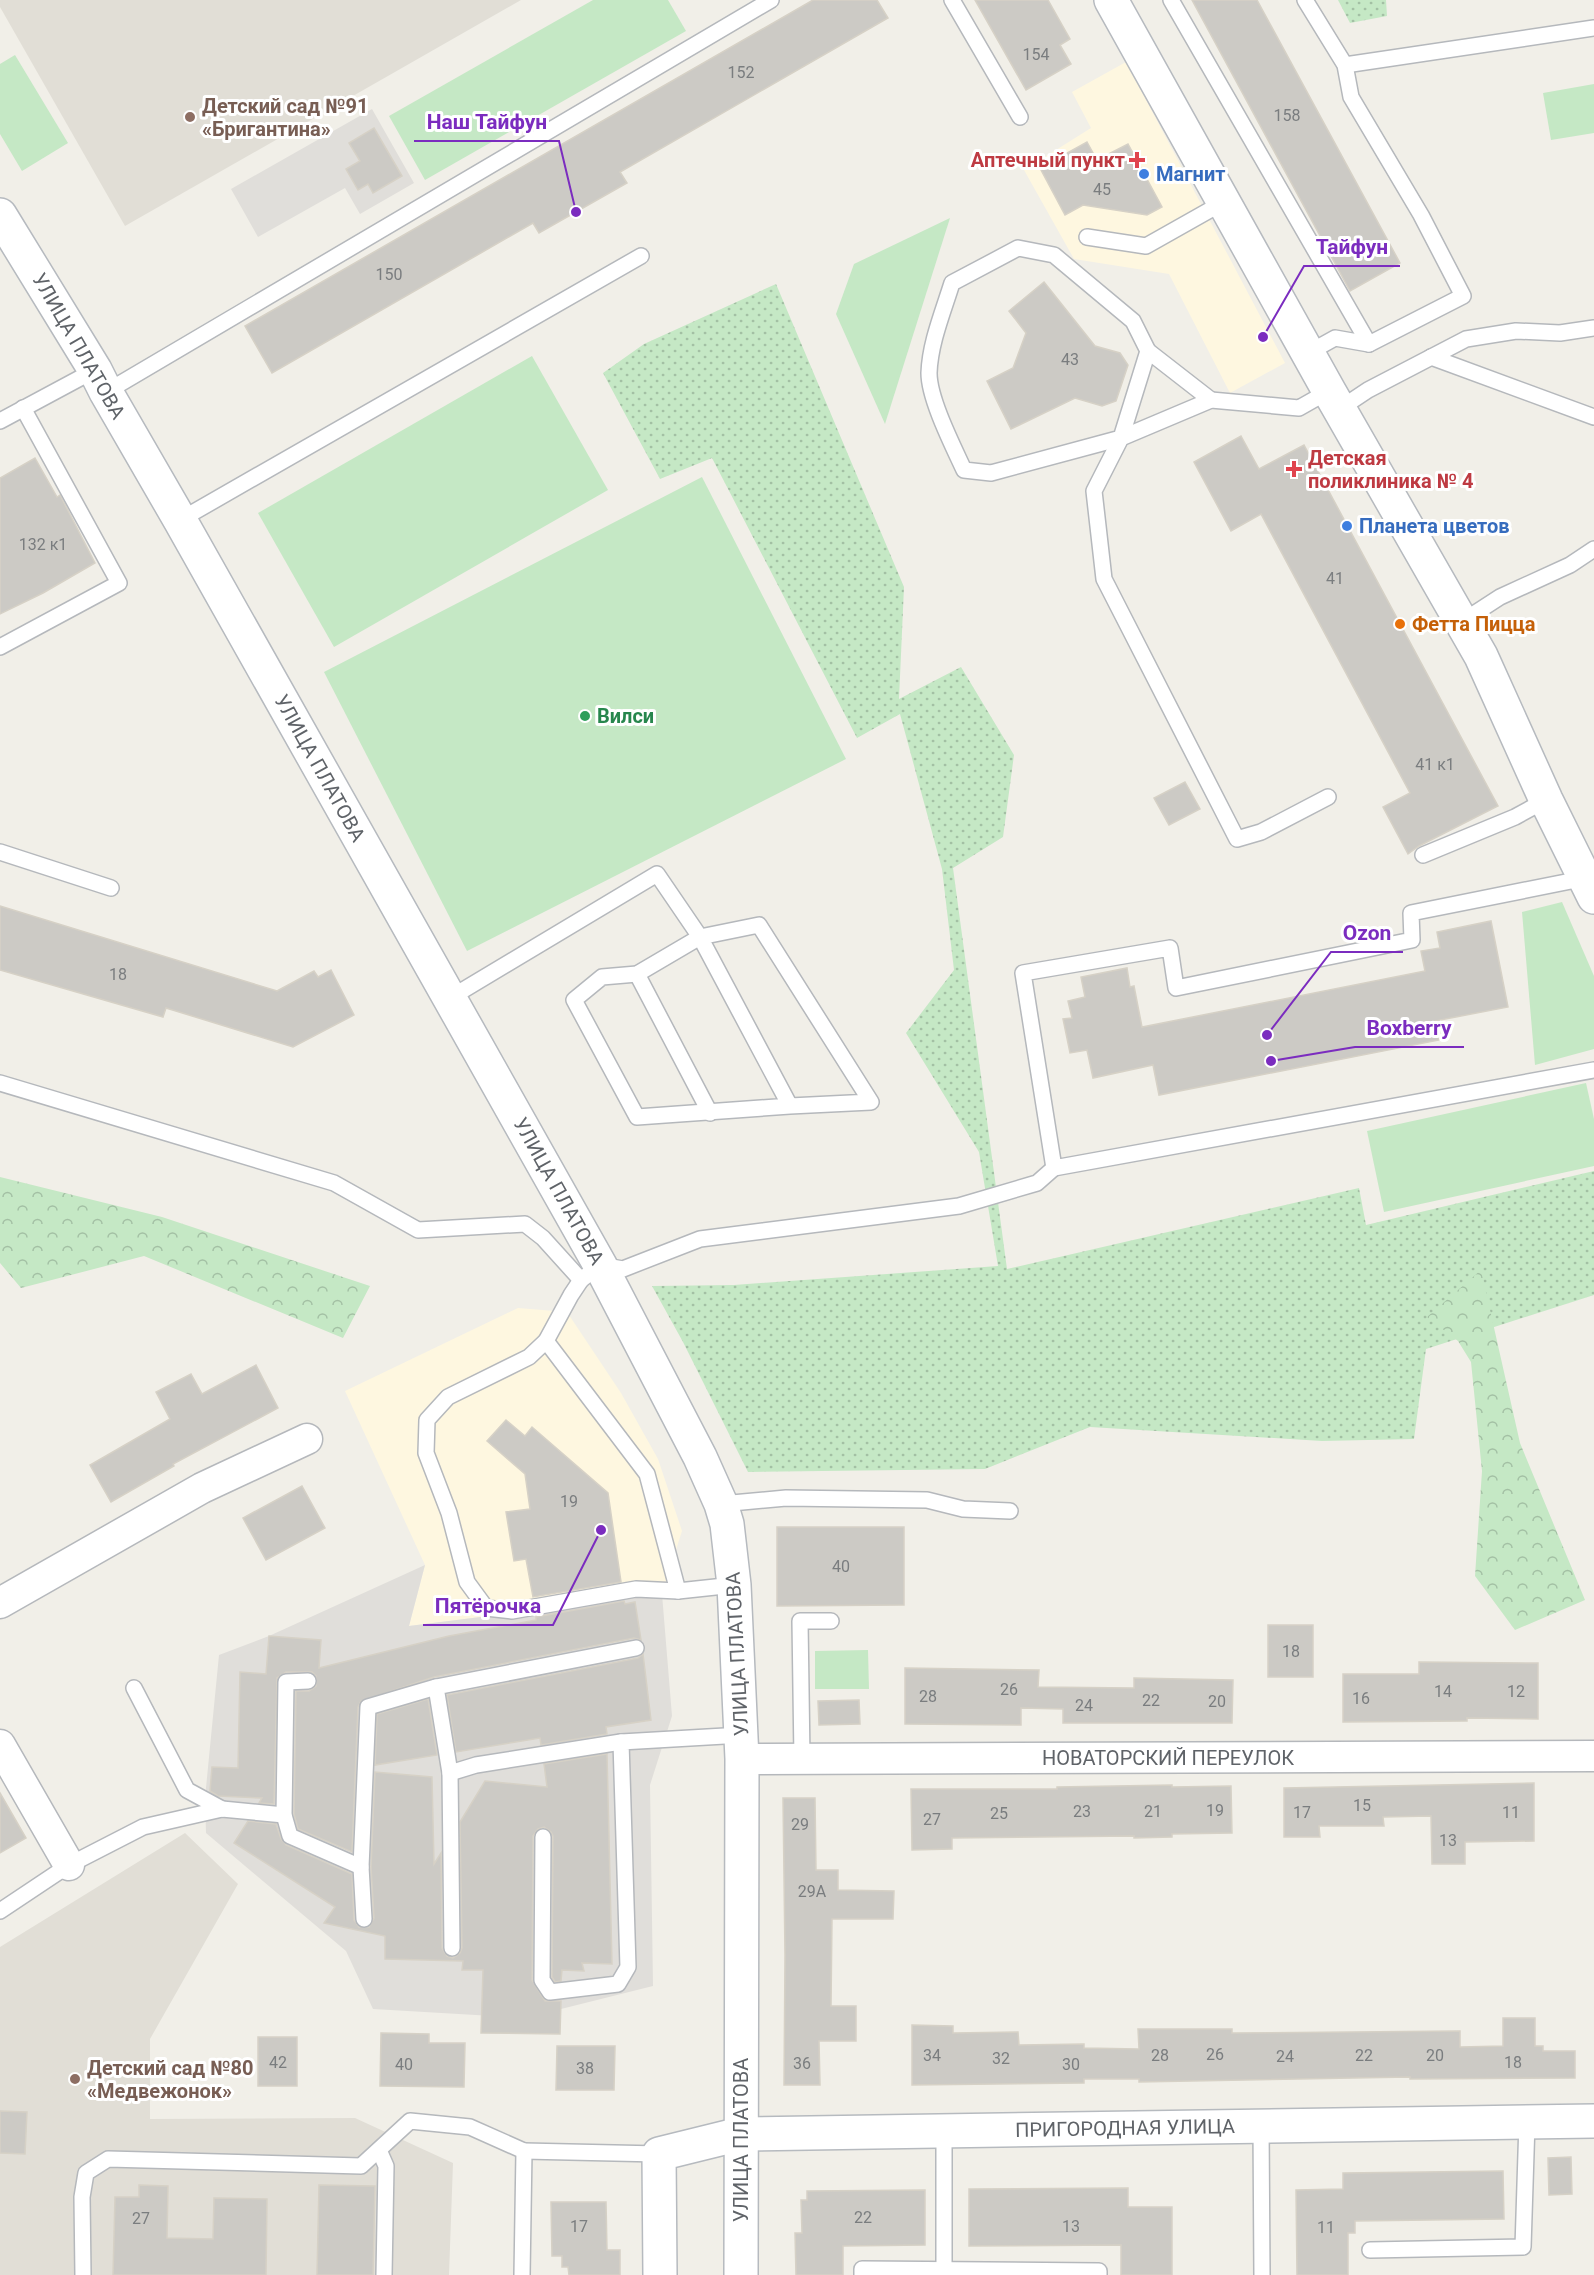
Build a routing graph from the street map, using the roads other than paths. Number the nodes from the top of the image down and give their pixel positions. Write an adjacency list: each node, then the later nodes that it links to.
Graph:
1 (771, 0): 18 (lane)
2 (952, 0): 8 (lane)
3 (1111, 0): 9 (street)
4 (1170, 0): 14 (lane)
5 (1305, 0): 7 (lane)
6 (1594, 28): 7 (lane)
7 (1344, 65): 14 (lane)
8 (1020, 117)
9 (1224, 202): 11 (lane); 16 (street)
10 (0, 215): 18 (street, УЛИЦА ПЛАТОВА)
11 (1087, 237)
12 (641, 256): 25 (lane)
13 (1594, 328): 17 (lane)
14 (1369, 344): 16 (lane)
15 (1148, 351): 19 (lane); 24 (lane); 24 (lane)
16 (1308, 353): 20 (street)
17 (1431, 357): 20 (lane); 22 (lane)
18 (100, 381): 21 (lane); 25 (street, УЛИЦА ПЛАТОВА)
19 (1212, 400): 20 (lane); 24 (lane)
20 (1335, 400): 27 (street)
21 (23, 408): 23 (lane); 28 (lane)
22 (1594, 417)
23 (0, 421)
24 (1121, 438): 29 (lane)
25 (180, 520): 37 (street, УЛИЦА ПЛАТОВА)
26 (1594, 549): 27 (lane)
27 (1463, 621): 30 (street)
28 (0, 647)
29 (1328, 797)
30 (1546, 800): 32 (lane); 33 (street)
31 (0, 852): 34 (lane)
32 (1423, 855)
33 (1591, 883): 42 (lane)
34 (111, 888)
35 (700, 937): 36 (lane); 37 (lane); 40 (lane); 40 (lane)
36 (637, 974): 41 (lane); 41 (lane)
37 (450, 998): 43 (street, УЛИЦА ПЛАТОВА)
38 (1594, 1070): 42 (lane)
39 (0, 1083): 43 (lane)
40 (790, 1106): 41 (lane)
41 (710, 1113)
42 (1054, 1168): 43 (lane)
43 (591, 1273): 44 (lane); 46 (street, УЛИЦА ПЛАТОВА)
44 (546, 1341): 49 (lane); 49 (lane)
45 (307, 1439): 50 (street)
46 (721, 1504): 47 (lane); 48 (street, УЛИЦА ПЛАТОВА)
47 (1010, 1511)
48 (734, 1585): 49 (lane); 57 (street, УЛИЦА ПЛАТОВА)
49 (678, 1591)
50 (0, 1603)
51 (831, 1621): 60 (lane)
52 (636, 1648): 54 (lane)
53 (308, 1681): 63 (lane)
54 (436, 1687): 61 (lane); 66 (lane)
55 (134, 1688): 62 (lane)
56 (621, 1742): 57 (lane); 61 (lane); 64 (lane)
57 (742, 1747): 60 (street, НОВАТОРСКИЙ ПЕРЕУЛОК); 74 (street, УЛИЦА ПЛАТОВА)
58 (2, 1755): 65 (street)
59 (1594, 1756): 60 (street, НОВАТОРСКИЙ ПЕРЕУЛОК)
60 (802, 1759)
61 (450, 1773): 69 (lane)
62 (222, 1809): 63 (lane); 65 (lane)
63 (284, 1815): 66 (lane)
64 (543, 1837)
65 (69, 1865): 67 (lane)
66 (361, 1867): 68 (lane)
67 (0, 1911)
68 (364, 1919)
69 (452, 1948)
70 (1594, 2121): 71 (street, ПРИГОРОДНАЯ УЛИЦА)
71 (1527, 2122): 72 (street, ПРИГОРОДНАЯ УЛИЦА); 78 (lane)
72 (1261, 2125): 73 (street, ПРИГОРОДНАЯ УЛИЦА); 87 (lane)
73 (944, 2131): 74 (street, ПРИГОРОДНАЯ УЛИЦА); 79 (lane)
74 (740, 2134): 77 (street, ПРИГОРОДНАЯ УЛИЦА); 84 (street, УЛИЦА ПЛАТОВА)
75 (379, 2150): 76 (lane); 80 (lane); 81 (lane)
76 (524, 2151): 77 (lane); 82 (lane)
77 (659, 2154): 83 (street)
78 (1370, 2250)
79 (944, 2270): 85 (lane); 86 (lane)
80 (83, 2275)
81 (384, 2275)
82 (522, 2275)
83 (660, 2275)
84 (741, 2275)
85 (862, 2275)
86 (1099, 2275)
87 (1262, 2275)

